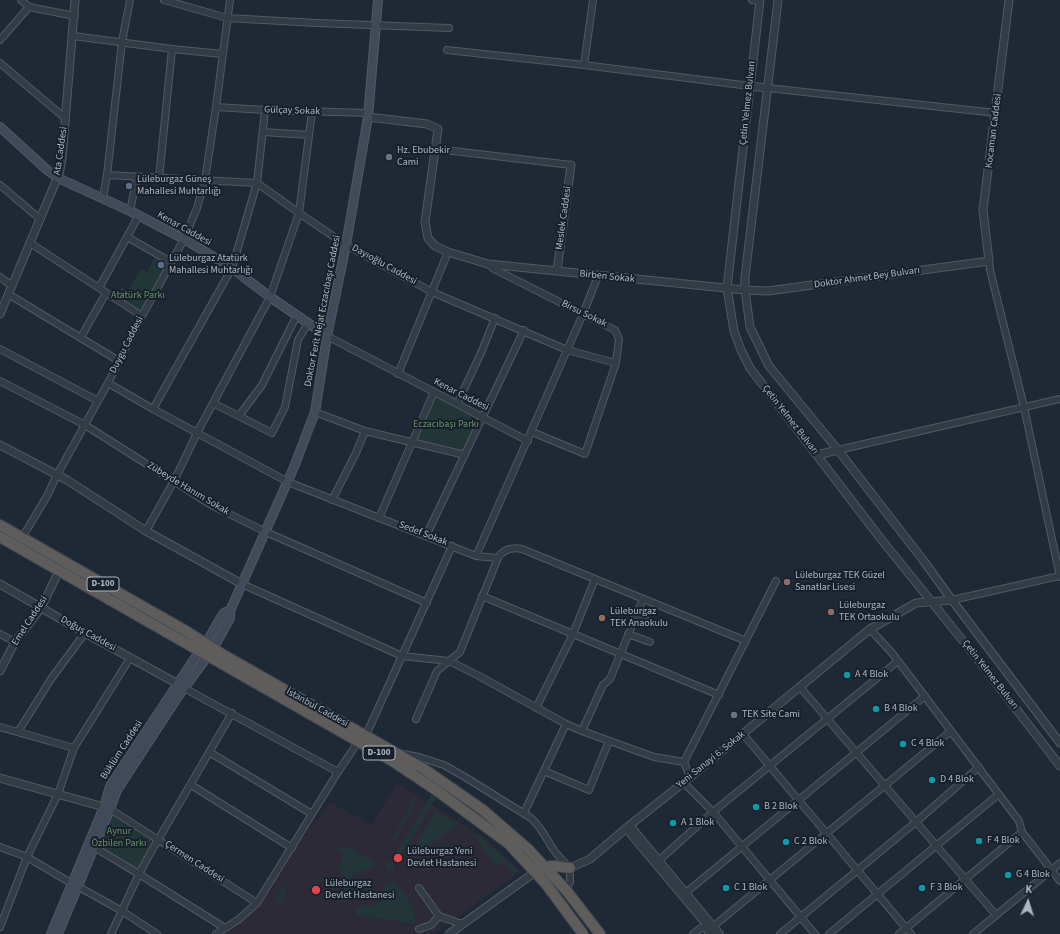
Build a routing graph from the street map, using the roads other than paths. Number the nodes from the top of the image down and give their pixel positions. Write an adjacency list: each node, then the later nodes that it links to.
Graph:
1 (21, 0): 12 (street)
2 (76, 0): 13 (street, Ata Caddesi)
3 (130, 0): 19 (street)
4 (164, 0): 14 (street)
5 (230, 0): 14 (street, Duygu Caddesi)
6 (378, 0): 15 (main road, Doktor Ferit Nejat Eczacıbaşı Caddesi)
7 (593, 0): 24 (street)
8 (752, 0): 9 (street)
9 (760, 0): 25 (street, Çetin Yelmez Bulvarı)
10 (778, 0): 26 (street, Çetin Yelmez Bulvarı)
11 (1009, 0): 30 (street, Kocaman Caddesi)
12 (29, 7): 13 (street); 18 (street)
13 (75, 16): 17 (street, Ata Caddesi)
14 (227, 18): 15 (street); 22 (street, Duygu Caddesi)
15 (375, 25): 16 (street); 31 (main road, Doktor Ferit Nejat Eczacıbaşı Caddesi)
16 (449, 28)
17 (73, 36): 19 (street); 32 (street, Ata Caddesi)
18 (0, 40)
19 (122, 42): 20 (street); 38 (street)
20 (172, 49): 22 (street); 41 (street)
21 (447, 50): 24 (street)
22 (222, 54): 27 (street, Duygu Caddesi)
23 (0, 64): 32 (street)
24 (584, 65): 25 (street)
25 (750, 86): 26 (street); 64 (street, Çetin Yelmez Bulvarı)
26 (768, 88): 30 (street); 65 (street, Çetin Yelmez Bulvarı)
27 (216, 107): 28 (street, Gülçay Sokak); 42 (street, Duygu Caddesi)
28 (265, 110): 29 (street, Gülçay Sokak); 34 (street)
29 (312, 112): 31 (street, Gülçay Sokak); 35 (street)
30 (996, 113): 55 (street, Kocaman Caddesi)
31 (368, 115): 36 (street, Gülçay Sokak); 53 (main road, Doktor Ferit Nejat Eczacıbaşı Caddesi)
32 (65, 118): 40 (street, Ata Caddesi)
33 (0, 128): 40 (main road, Kenar Caddesi)
34 (263, 132): 35 (street); 43 (street)
35 (309, 135): 47 (street)
36 (436, 149): 37 (street); 54 (street, Birsu Sokak)
37 (571, 165): 59 (street, Meslek Caddesi)
38 (107, 175): 39 (street); 45 (street)
39 (137, 177): 41 (street); 46 (street)
40 (58, 178): 45 (main road, Kenar Caddesi); 49 (street, Ata Caddesi)
41 (159, 178): 42 (street)
42 (205, 180): 43 (street); 51 (street, Duygu Caddesi)
43 (257, 183): 47 (street, Dayıoğlu Caddesi); 58 (street)
44 (0, 185): 49 (street)
45 (103, 198): 46 (main road, Kenar Caddesi)
46 (130, 211): 48 (main road, Kenar Caddesi)
47 (299, 213): 53 (street, Dayıoğlu Caddesi); 69 (street)
48 (139, 216): 50 (street); 51 (main road, Kenar Caddesi)
49 (40, 218): 52 (street, Ata Caddesi)
50 (127, 237): 56 (street); 63 (street)
51 (184, 239): 56 (street, Duygu Caddesi); 58 (main road, Kenar Caddesi)
52 (30, 243): 62 (street, Ata Caddesi); 63 (street)
53 (346, 245): 66 (street, Dayıoğlu Caddesi); 77 (main road, Doktor Ferit Nejat Eczacıbaşı Caddesi)
54 (448, 252): 57 (street, Birsu Sokak); 66 (street)
55 (989, 261): 65 (street, Doktor Ahmet Bey Bulvarı); 91 (street)
56 (171, 262): 73 (street, Duygu Caddesi)
57 (488, 264): 59 (street, Birben Sokak); 71 (street, Birsu Sokak)
58 (232, 268): 69 (main road, Kenar Caddesi); 92 (street)
59 (557, 271): 60 (street, Birben Sokak)
60 (598, 276): 64 (street, Birben Sokak); 71 (street)
61 (0, 277): 62 (street)
62 (12, 286): 67 (street, Ata Caddesi)
63 (99, 288): 68 (street)
64 (727, 288): 65 (street, Doktor Ahmet Bey Bulvarı); 105 (street, Çetin Yelmez Bulvarı)
65 (745, 290): 103 (street, Çetin Yelmez Bulvarı)
66 (432, 292): 74 (street, Dayıoğlu Caddesi); 83 (street)
67 (8, 294): 70 (street, Ata Caddesi); 78 (street)
68 (106, 294): 73 (street); 78 (street)
69 (270, 297): 72 (main road, Kenar Caddesi); 89 (street)
70 (0, 314)
71 (583, 314): 80 (street); 82 (street, Birsu Sokak)
72 (297, 315): 75 (main road, Kenar Caddesi); 94 (street)
73 (142, 316): 81 (street, Duygu Caddesi)
74 (495, 318): 76 (street, Dayıoğlu Caddesi); 90 (street)
75 (308, 323): 77 (main road, Kenar Caddesi); 94 (street)
76 (524, 330): 80 (street, Dayıoğlu Caddesi); 95 (street)
77 (327, 336): 83 (street, Kenar Caddesi); 93 (main road, Doktor Ferit Nejat Eczacıbaşı Caddesi)
78 (81, 337): 81 (street)
79 (0, 349): 88 (street)
80 (567, 350): 82 (street, Dayıoğlu Caddesi); 98 (street)
81 (119, 361): 85 (street, Duygu Caddesi)
82 (616, 363): 98 (street, Birsu Sokak)
83 (398, 374): 86 (street, Kenar Caddesi)
84 (0, 381): 96 (street, Zübeyde Hanım Sokak)
85 (108, 383): 88 (street, Duygu Caddesi); 92 (street, Sedef Sokak)
86 (434, 392): 90 (street, Kenar Caddesi); 101 (street)
87 (1060, 399): 91 (street)
88 (98, 401): 96 (street, Duygu Caddesi)
89 (213, 403): 94 (street); 99 (street)
90 (457, 404): 95 (street, Kenar Caddesi)
91 (1024, 407): 103 (street); 121 (street)
92 (153, 409): 99 (street, Sedef Sokak)
93 (315, 412): 97 (street); 108 (main road, Doktor Ferit Nejat Eczacıbaşı Caddesi)
94 (239, 416)
95 (482, 417): 100 (street, Kenar Caddesi); 104 (street)
96 (85, 425): 106 (street, Duygu Caddesi); 107 (street, Zübeyde Hanım Sokak)
97 (365, 431): 101 (street); 109 (street)
98 (532, 432): 100 (street)
99 (197, 433): 107 (street); 108 (street, Sedef Sokak)
100 (528, 441): 118 (street)
101 (412, 442): 104 (street); 110 (street)
102 (0, 445): 106 (street)
103 (838, 450): 105 (street); 128 (street, Çetin Yelmez Bulvarı)
104 (465, 454): 114 (street)
105 (817, 455): 129 (street, Çetin Yelmez Bulvarı)
106 (57, 475): 112 (street); 116 (street, Duygu Caddesi)
107 (174, 481): 112 (street); 113 (street, Zübeyde Hanım Sokak)
108 (288, 482): 109 (street, Sedef Sokak); 113 (main road, Doktor Ferit Nejat Eczacıbaşı Caddesi)
109 (332, 500): 110 (street, Sedef Sokak)
110 (380, 518): 114 (street, Sedef Sokak)
111 (0, 525): 116 (highway, İstanbul Caddesi / D-100)
112 (146, 531): 125 (street)
113 (266, 532): 125 (main road, Doktor Ferit Nejat Eczacıbaşı Caddesi); 130 (street, Zübeyde Hanım Sokak)
114 (426, 536): 117 (street, Sedef Sokak)
115 (0, 537): 120 (highway, İstanbul Caddesi / D-100)
116 (22, 538): 142 (highway, İstanbul Caddesi / D-100)
117 (452, 546): 118 (street, Sedef Sokak); 130 (street)
118 (476, 556): 119 (street, Sedef Sokak)
119 (498, 558): 122 (street); 126 (street)
120 (59, 572): 131 (street, Emel Caddesi); 142 (highway, İstanbul Caddesi / D-100)
121 (1060, 576): 128 (street)
122 (595, 579): 127 (street); 137 (street)
123 (776, 581): 139 (street)
124 (0, 584): 131 (street, Doğuş Caddesi)
125 (242, 584): 142 (main road, Doktor Ferit Nejat Eczacıbaşı Caddesi); 144 (street)
126 (482, 596): 137 (street); 146 (street)
127 (643, 599): 132 (street); 139 (street)
128 (952, 600): 129 (street, Yeni Sanayi 6. Sokak); 165 (street, Çetin Yelmez Bulvarı)
129 (932, 601): 134 (street, Yeni Sanayi 6. Sokak); 172 (street, Çetin Yelmez Bulvarı)
130 (427, 603): 144 (street)
131 (41, 608): 135 (street, Doğuş Caddesi); 140 (street, Emel Caddesi)
132 (636, 616): 133 (street); 138 (street)
133 (656, 624)
134 (870, 629): 147 (street); 150 (street, Yeni Sanayi 6. Sokak)
135 (85, 633): 145 (street, Doğuş Caddesi); 161 (street)
136 (0, 634): 140 (street)
137 (573, 634): 143 (street); 153 (street)
138 (628, 634): 141 (street); 143 (street)
139 (746, 641): 151 (street)
140 (15, 642): 148 (street, Emel Caddesi)
141 (650, 642)
142 (206, 650): 149 (main road, Büklüm Caddesi); 163 (highway, İstanbul Caddesi / D-100)
143 (620, 653): 151 (street); 159 (street)
144 (402, 656): 146 (street); 163 (street)
145 (130, 658): 149 (street, Doğuş Caddesi); 166 (street)
146 (449, 661): 153 (street); 155 (street)
147 (898, 662): 152 (street); 156 (street)
148 (0, 671)
149 (181, 686): 154 (street, Doğuş Caddesi); 184 (main road, Büklüm Caddesi)
150 (800, 687): 156 (street); 162 (street, Yeni Sanayi 6. Sokak)
151 (718, 696): 170 (street)
152 (925, 696): 160 (street); 168 (street)
153 (536, 708): 157 (street)
154 (232, 713): 167 (street); 175 (street, Doğuş Caddesi)
155 (416, 720)
156 (828, 720): 168 (street); 171 (street)
157 (566, 724): 159 (street); 174 (street)
158 (0, 727): 161 (street)
159 (582, 731): 164 (street)
160 (952, 731): 173 (street); 180 (street)
161 (18, 732): 166 (street)
162 (743, 734): 171 (street); 176 (street, Yeni Sanayi 6. Sokak)
163 (362, 739): 169 (highway, İstanbul Caddesi / D-100); 175 (street); 205 (highway, İstanbul Caddesi / D-100)
164 (609, 740): 170 (street); 174 (street)
165 (1060, 743)
166 (74, 748): 181 (street)
167 (209, 752): 179 (street); 187 (street)
168 (856, 752): 180 (street); 183 (street)
169 (396, 753): 186 (street); 201 (highway, İstanbul Caddesi / D-100)
170 (684, 762): 176 (street)
171 (770, 766): 183 (street); 185 (street)
172 (1060, 766)
173 (979, 767): 182 (street); 188 (street)
174 (544, 771): 186 (street)
175 (338, 772): 187 (street)
176 (690, 777): 178 (street, Yeni Sanayi 6. Sokak)
177 (0, 778): 181 (street, Çermen Caddesi)
178 (683, 782): 185 (street); 189 (street, Yeni Sanayi 6. Sokak)
179 (191, 785): 192 (street); 197 (street)
180 (885, 786): 188 (street); 191 (street)
181 (58, 794): 184 (street, Çermen Caddesi); 198 (street)
182 (999, 794): 190 (street); 196 (street)
183 (798, 800): 191 (street); 193 (street)
184 (107, 808): 192 (street, Çermen Caddesi); 195 (main road, Büklüm Caddesi); 210 (main road, Büklüm Caddesi)
185 (713, 812): 193 (street); 199 (street)
186 (524, 813): 202 (street)
187 (312, 814): 197 (street)
188 (916, 822): 196 (street); 203 (street)
189 (628, 827): 199 (street); 202 (street, Yeni Sanayi 6. Sokak)
190 (1022, 832): 204 (street); 207 (street)
191 (827, 834): 203 (street); 208 (street)
192 (158, 839): 206 (street); 215 (street, Çermen Caddesi)
193 (742, 846): 208 (street); 213 (street)
194 (0, 847): 198 (street)
195 (94, 847): 206 (street); 210 (main road, Büklüm Caddesi)
196 (937, 847): 207 (street); 214 (street)
197 (292, 848): 215 (street)
198 (27, 857): 210 (street); 221 (street)
199 (658, 862): 213 (street)
200 (1060, 863): 204 (street)
201 (545, 866): 202 (highway); 205 (highway); 212 (highway, İstanbul Caddesi / D-100)
202 (570, 868): 212 (street)
203 (857, 870): 214 (street); 219 (street)
204 (1051, 870): 209 (street); 217 (street)
205 (536, 872): 220 (street); 232 (highway, İstanbul Caddesi / D-100)
206 (139, 874): 216 (street); 222 (street)
207 (965, 879): 217 (street); 223 (street)
208 (770, 880): 219 (street); 225 (street)
209 (1060, 882)
210 (74, 885): 216 (street); 226 (main road, Büklüm Caddesi); 227 (main road, Büklüm Caddesi)
211 (419, 888): 218 (street)
212 (566, 890): 233 (highway, İstanbul Caddesi / D-100)
213 (684, 894): 225 (street)
214 (878, 895): 223 (street); 238 (street)
215 (257, 903): 222 (street)
216 (122, 912): 228 (street); 229 (street)
217 (996, 915): 241 (street)
218 (440, 916): 220 (street); 224 (street)
219 (800, 917): 236 (street); 237 (street)
220 (462, 924): 231 (street)
221 (0, 927)
222 (225, 928): 230 (street)
223 (906, 928): 239 (street); 240 (street)
224 (419, 929)
225 (711, 931): 234 (street); 235 (street)
226 (51, 934)
227 (58, 934)
228 (111, 934)
229 (157, 934)
230 (216, 934)
231 (449, 934)
232 (583, 934)
233 (600, 934)
234 (693, 934)
235 (720, 934)
236 (780, 934)
237 (815, 934)
238 (829, 934)
239 (899, 934)
240 (911, 934)
241 (973, 934)

